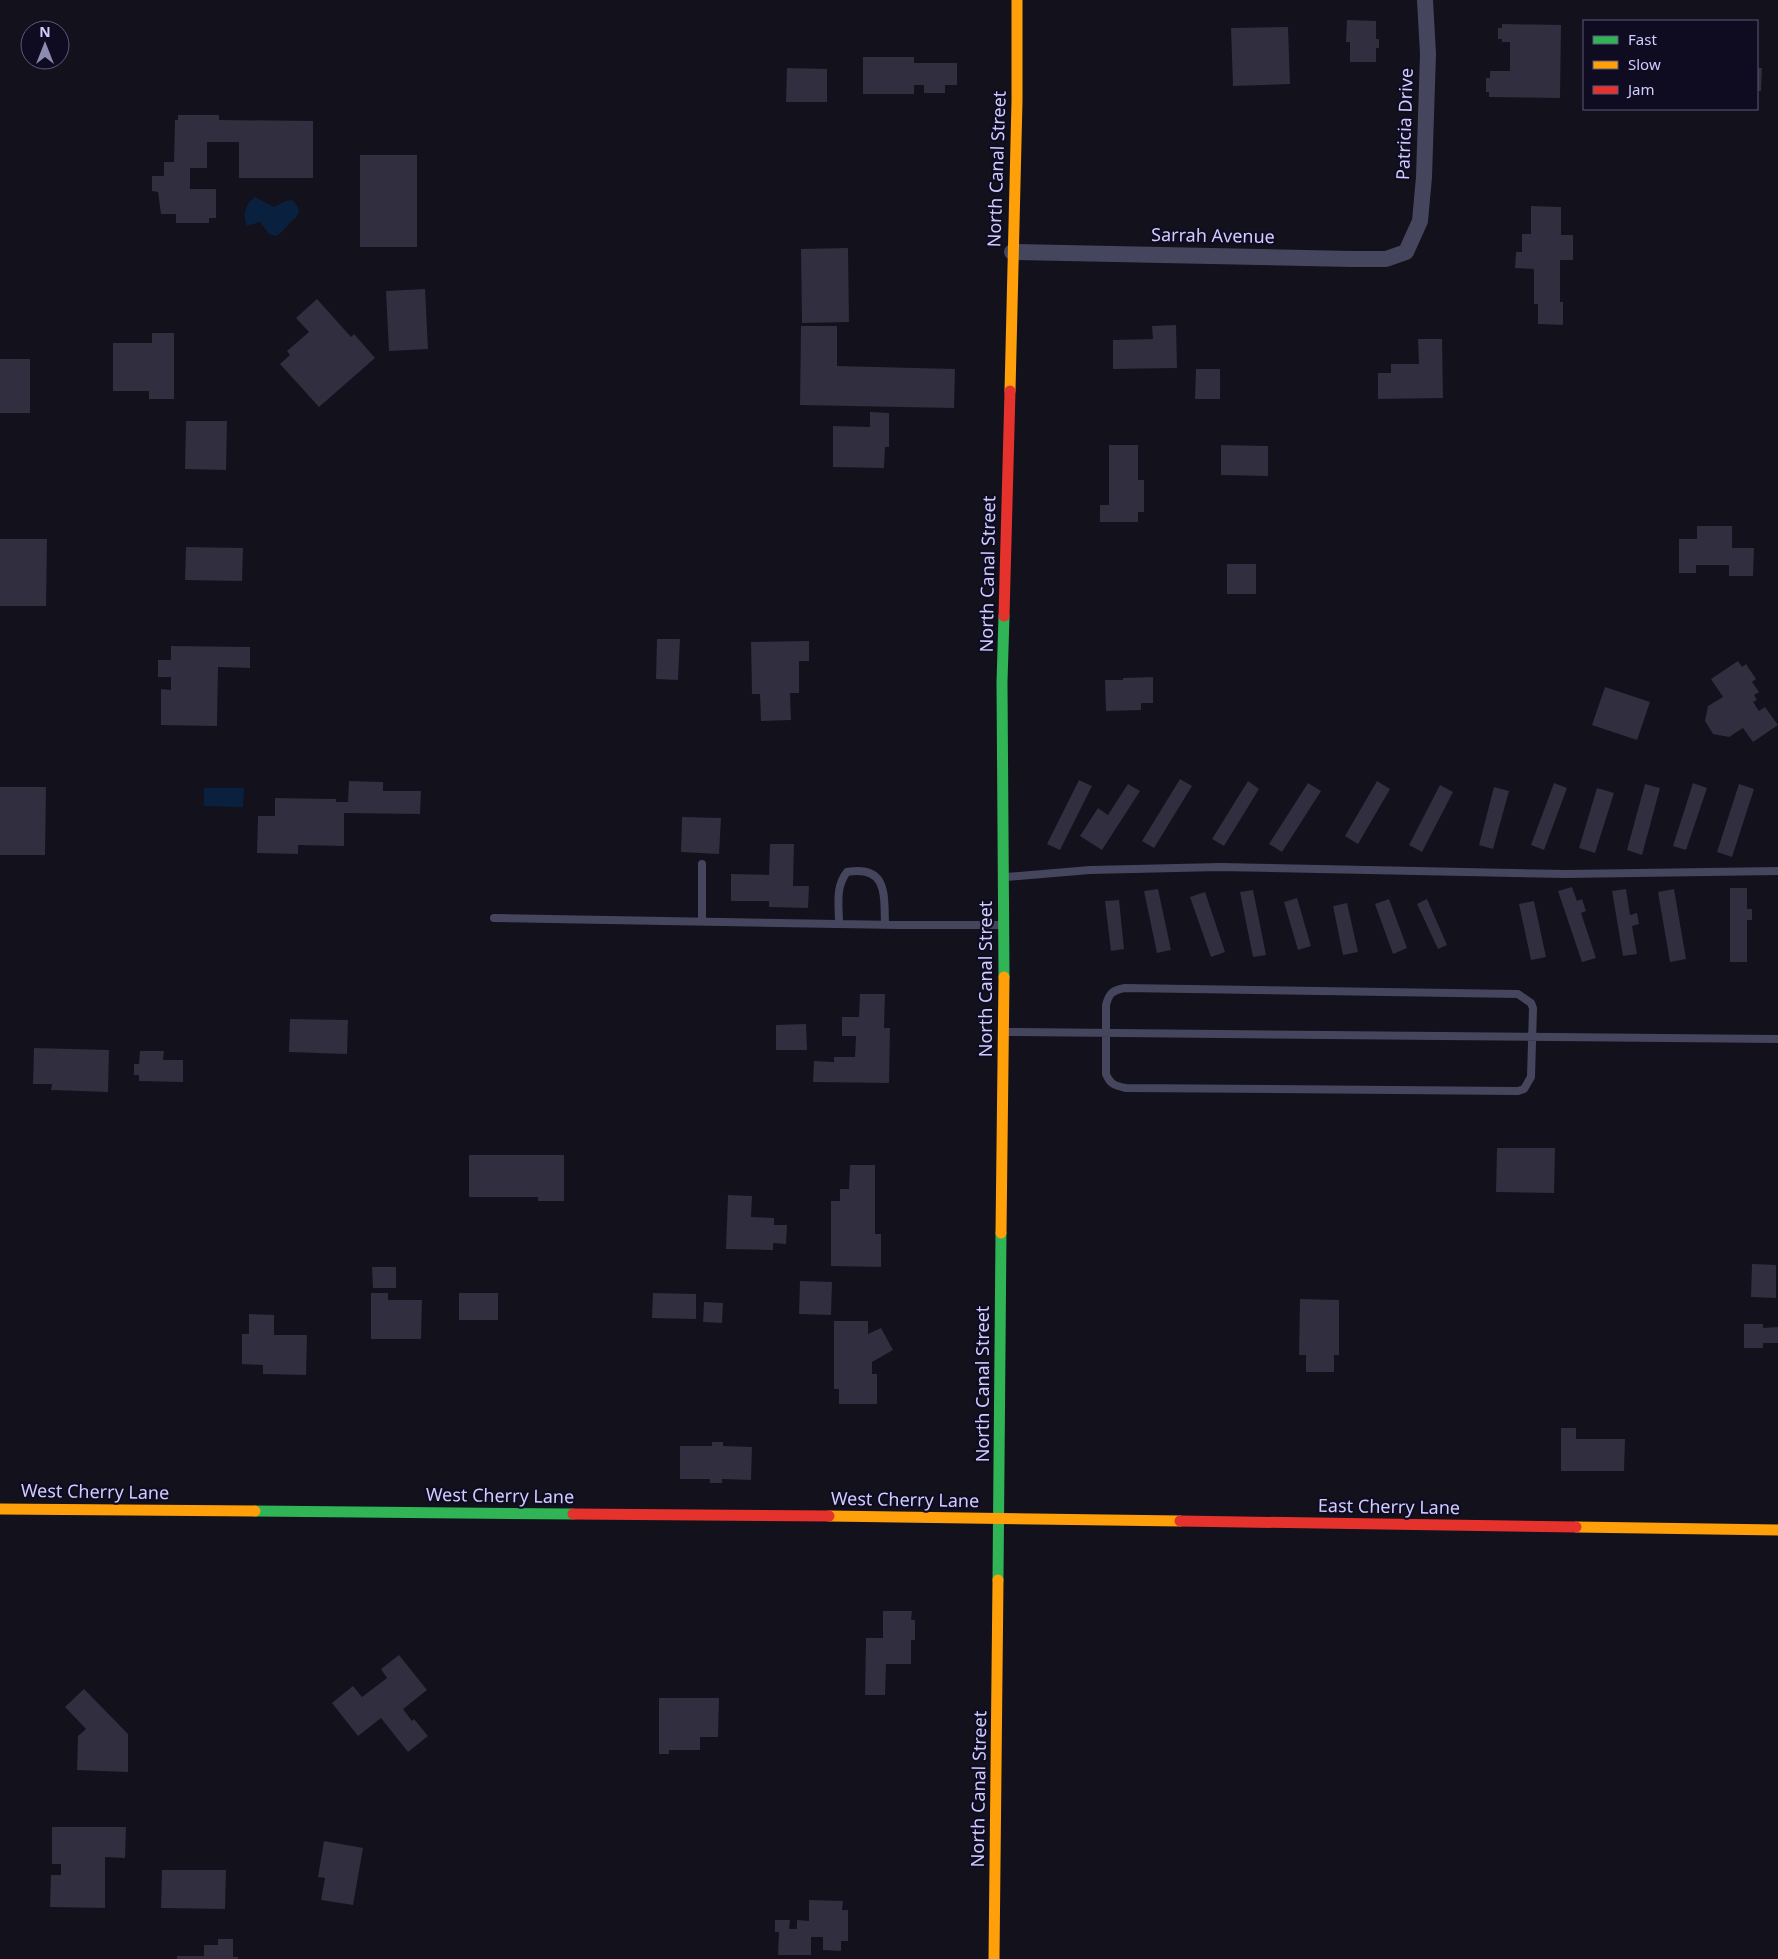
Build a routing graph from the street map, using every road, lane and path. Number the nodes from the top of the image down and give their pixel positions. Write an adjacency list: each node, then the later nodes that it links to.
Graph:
1 (1017, 0): 4 (main road, North Canal Street)
2 (1425, 0): 3 (street, Patricia Drive)
3 (1409, 246): 4 (street, Sarrah Avenue)
4 (1012, 252): 7 (main road, North Canal Street)
5 (702, 864): 9 (lane)
6 (1778, 872): 7 (lane)
7 (1004, 877): 12 (main road, North Canal Street)
8 (494, 918): 9 (lane)
9 (702, 922): 10 (lane)
10 (839, 924): 11 (lane); 11 (lane)
11 (885, 924): 12 (lane)
12 (1004, 925): 13 (main road, North Canal Street)
13 (1003, 1032): 14 (lane); 18 (main road, North Canal Street)
14 (1106, 1033): 15 (lane); 15 (lane); 15 (lane)
15 (1532, 1037): 16 (lane)
16 (1778, 1039)
17 (0, 1509): 18 (main road, West Cherry Lane)
18 (1000, 1518): 19 (main road, East Cherry Lane); 20 (main road, North Canal Street)
19 (1778, 1530)
20 (994, 1959)

